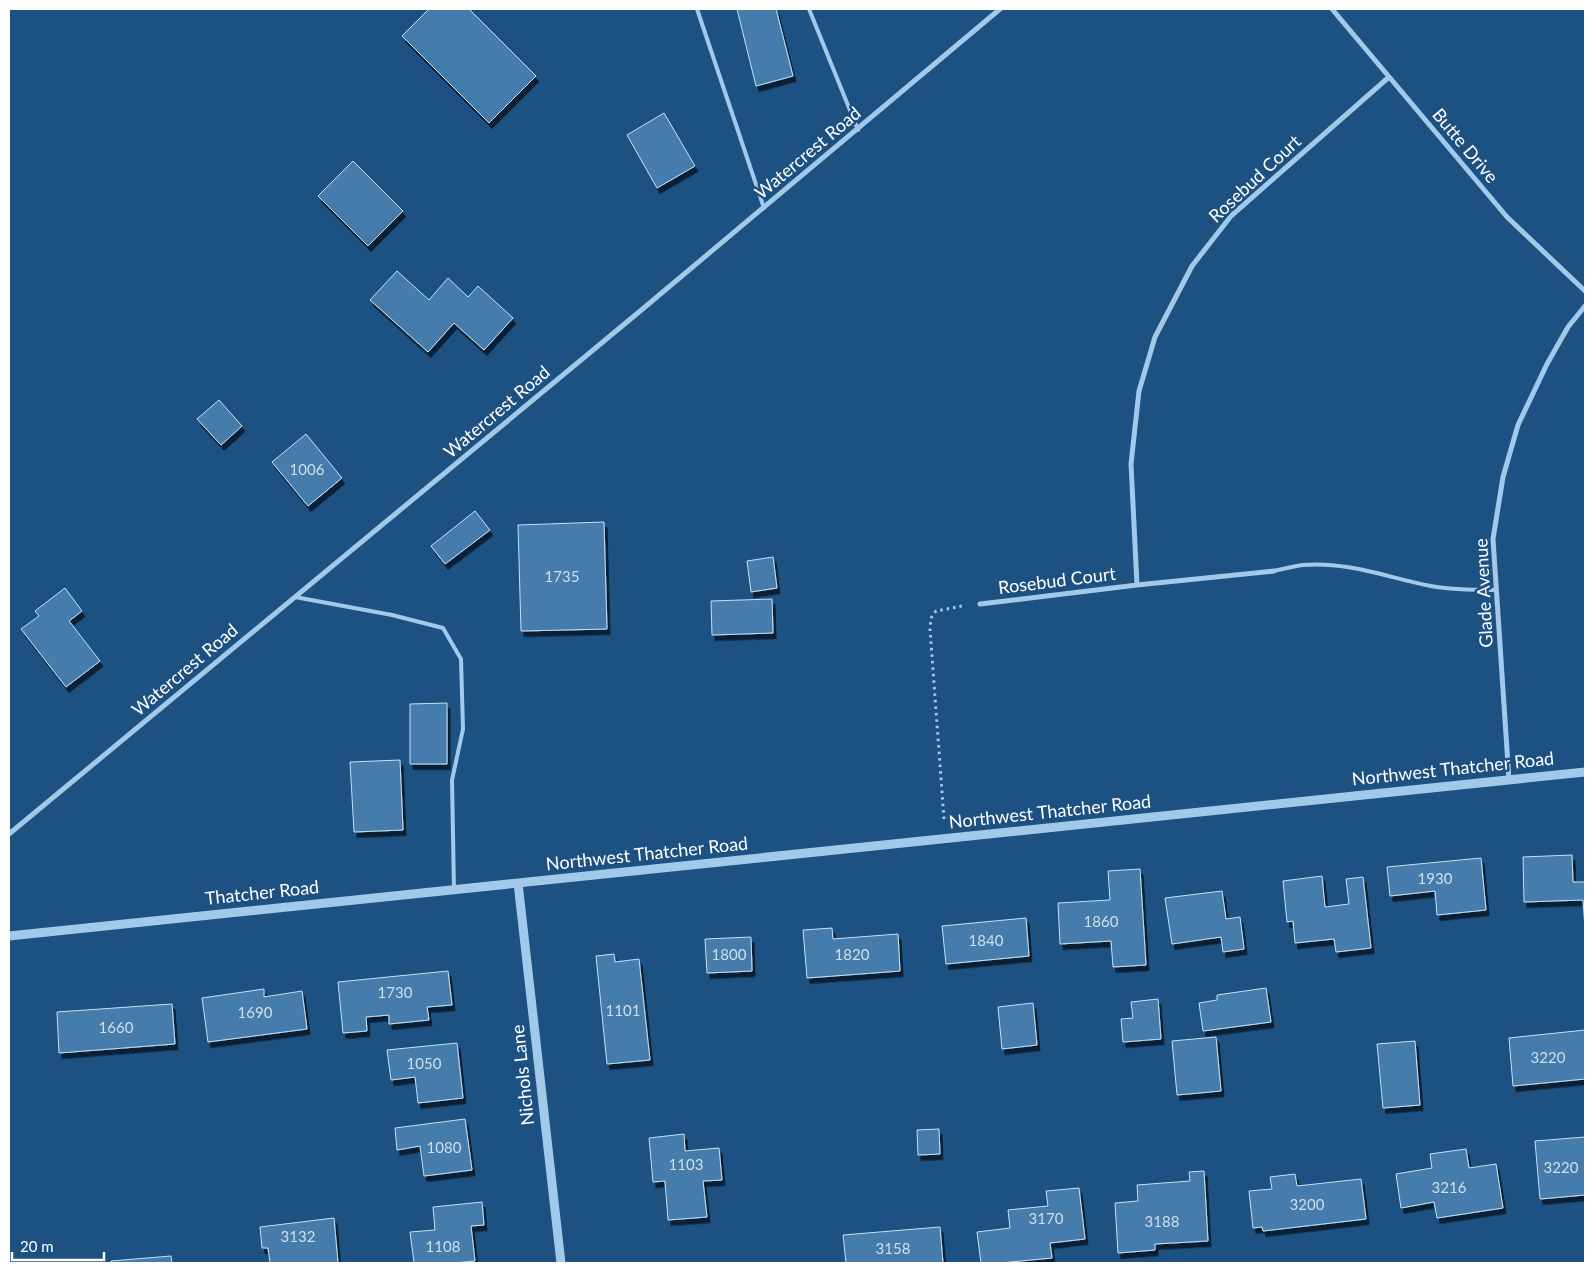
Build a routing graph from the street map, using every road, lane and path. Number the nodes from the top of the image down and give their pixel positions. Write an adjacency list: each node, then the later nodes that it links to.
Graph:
1 (696, 9): 7 (lane)
2 (809, 9): 6 (lane)
3 (1000, 9): 6 (street, Watercrest Road)
4 (1332, 9): 5 (street, Butte Drive)
5 (1389, 77): 8 (street, Butte Drive); 11 (street, Rosebud Court)
6 (858, 130): 7 (street, Watercrest Road)
7 (764, 208): 13 (street, Watercrest Road)
8 (1585, 291)
9 (1585, 306): 12 (street, Glade Avenue)
10 (1274, 571): 11 (street, Rosebud Court); 12 (lane)
11 (1137, 585): 14 (street, Rosebud Court)
12 (1496, 590): 16 (street, Glade Avenue)
13 (295, 597): 17 (street, Watercrest Road); 20 (lane)
14 (980, 604): 18 (path)
15 (1585, 772): 16 (street, Northwest Thatcher Road)
16 (1509, 780): 18 (street, Northwest Thatcher Road)
17 (9, 834)
18 (946, 839): 19 (street, Northwest Thatcher Road)
19 (518, 883): 20 (street, Thatcher Road); 22 (street, Nichols Lane)
20 (454, 890): 21 (street, Thatcher Road)
21 (9, 936)
22 (561, 1263)

